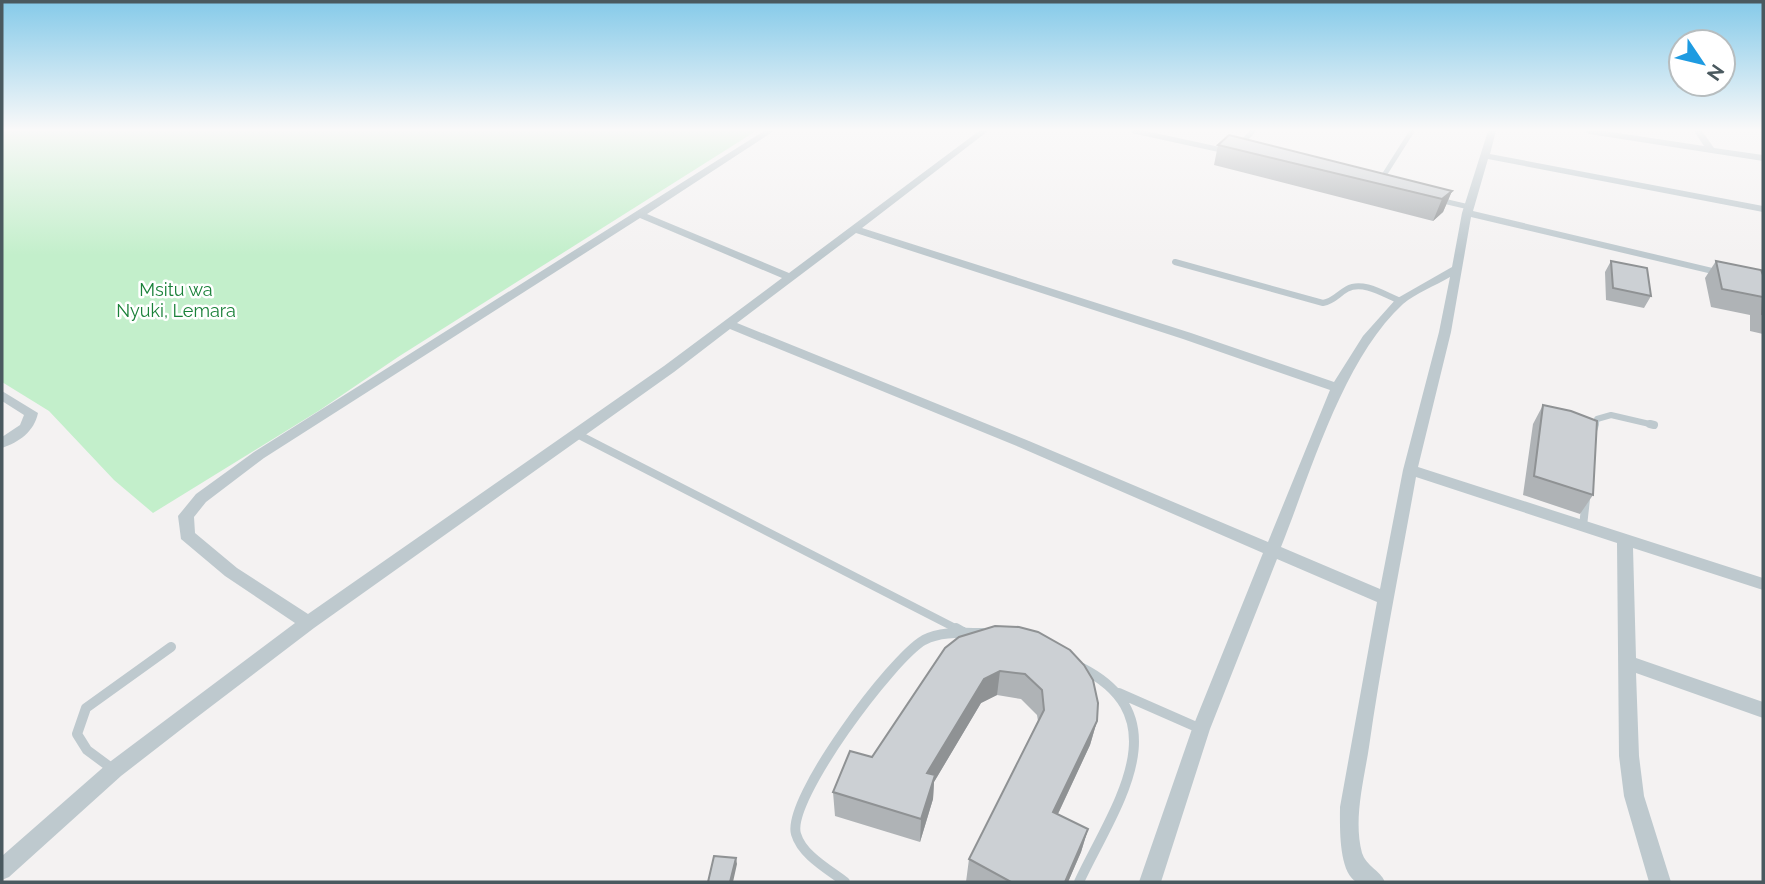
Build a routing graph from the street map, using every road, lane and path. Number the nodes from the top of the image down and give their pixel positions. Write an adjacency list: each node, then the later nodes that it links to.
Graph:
1 (705, 172): 10 (street)
2 (929, 172): 11 (street)
3 (1386, 172): 6 (lane)
4 (1478, 172): 9 (street)
5 (1572, 172): 8 (street)
6 (1377, 187)
7 (1430, 198): 9 (lane)
8 (1763, 209)
9 (1468, 210): 13 (street); 15 (street)
10 (639, 214): 14 (street); 31 (street)
11 (854, 229): 14 (street); 18 (street)
12 (1175, 262): 16 (lane)
13 (1457, 268): 16 (street); 24 (street)
14 (790, 277): 17 (street)
15 (1763, 284)
16 (1400, 302): 18 (street)
17 (728, 324): 22 (street); 28 (street)
18 (1337, 388): 28 (street)
19 (2, 395): 23 (street)
20 (1654, 425): 21 (lane)
21 (1593, 433)
22 (578, 434): 31 (street); 32 (lane)
23 (2, 443)
24 (1410, 470): 26 (street); 30 (street)
25 (1587, 485): 26 (lane)
26 (1583, 527): 27 (street)
27 (1625, 540): 29 (street); 35 (street)
28 (1274, 550): 30 (street); 39 (street)
29 (1763, 584)
30 (1387, 599): 45 (street)
31 (308, 623): 40 (street)
32 (966, 633): 33 (lane); 42 (lane)
33 (990, 633)
34 (171, 647): 40 (lane)
35 (1627, 662): 38 (street); 46 (street)
36 (1075, 665): 37 (lane)
37 (1112, 690): 39 (lane); 43 (lane)
38 (1763, 710)
39 (1201, 729): 44 (street)
40 (114, 770): 41 (street)
41 (2, 870)
42 (845, 882)
43 (1079, 882)
44 (1150, 882)
45 (1374, 882)
46 (1660, 882)

